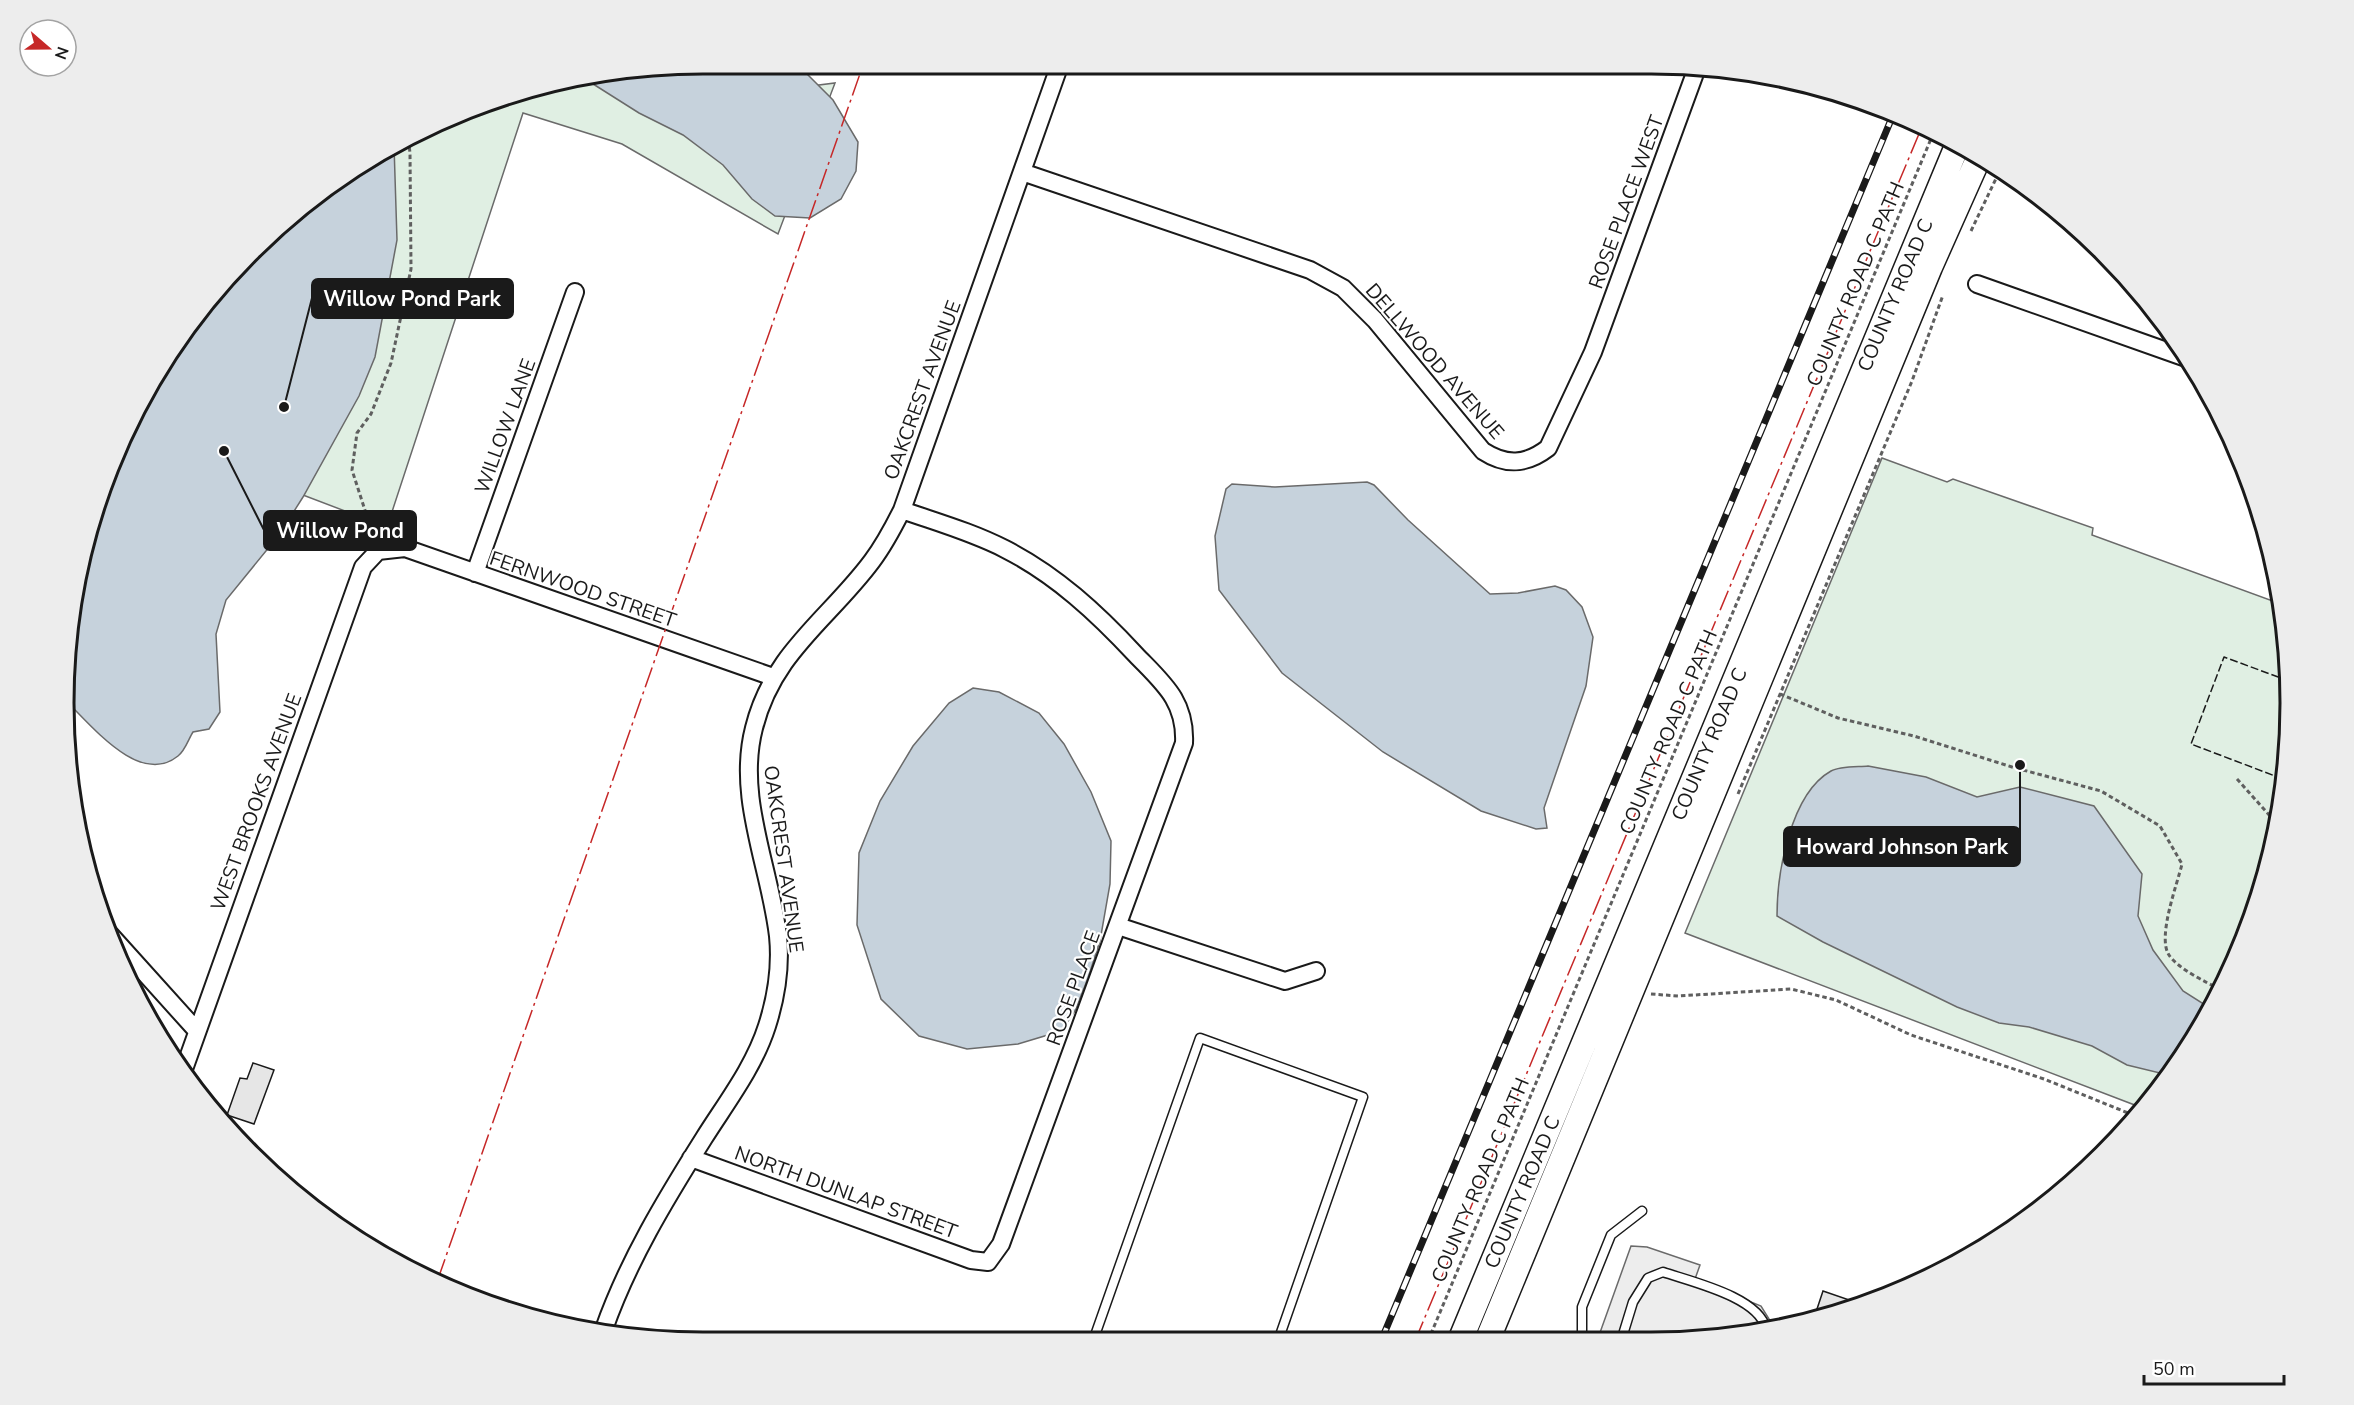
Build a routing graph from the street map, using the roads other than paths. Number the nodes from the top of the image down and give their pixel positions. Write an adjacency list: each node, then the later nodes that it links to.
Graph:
1 (1057, 74): 5 (street, OAKCREST AVENUE)
2 (1694, 75): 8 (street, ROSE PLACE WEST)
3 (1955, 152): 26 (main road, COUNTY ROAD C)
4 (1976, 164): 27 (main road, COUNTY ROAD C)
5 (1022, 172): 8 (street, DELLWOOD AVENUE); 10 (street, OAKCREST AVENUE)
6 (1977, 284): 9 (street)
7 (575, 292): 12 (street, WILLOW LANE)
8 (1593, 352)
9 (2175, 354)
10 (902, 510): 13 (street, OAKCREST AVENUE); 14 (street, ROSE PLACE)
11 (378, 551): 12 (street, FERNWOOD STREET); 17 (street, WEST BROOKS AVENUE)
12 (475, 573): 13 (street, FERNWOOD STREET)
13 (773, 677): 19 (street, OAKCREST AVENUE)
14 (1118, 926): 16 (street); 21 (street, ROSE PLACE)
15 (124, 950): 17 (street)
16 (1316, 971)
17 (197, 1031): 18 (street, WEST BROOKS AVENUE)
18 (187, 1061)
19 (691, 1158): 21 (street, NORTH DUNLAP STREET); 23 (street, OAKCREST AVENUE)
20 (1642, 1211): 28 (lane)
21 (988, 1262)
22 (1764, 1321): 29 (lane)
23 (606, 1324)
24 (1096, 1332): 25 (lane)
25 (1281, 1332)
26 (1464, 1332)
27 (1491, 1332)
28 (1582, 1332)
29 (1624, 1332)

